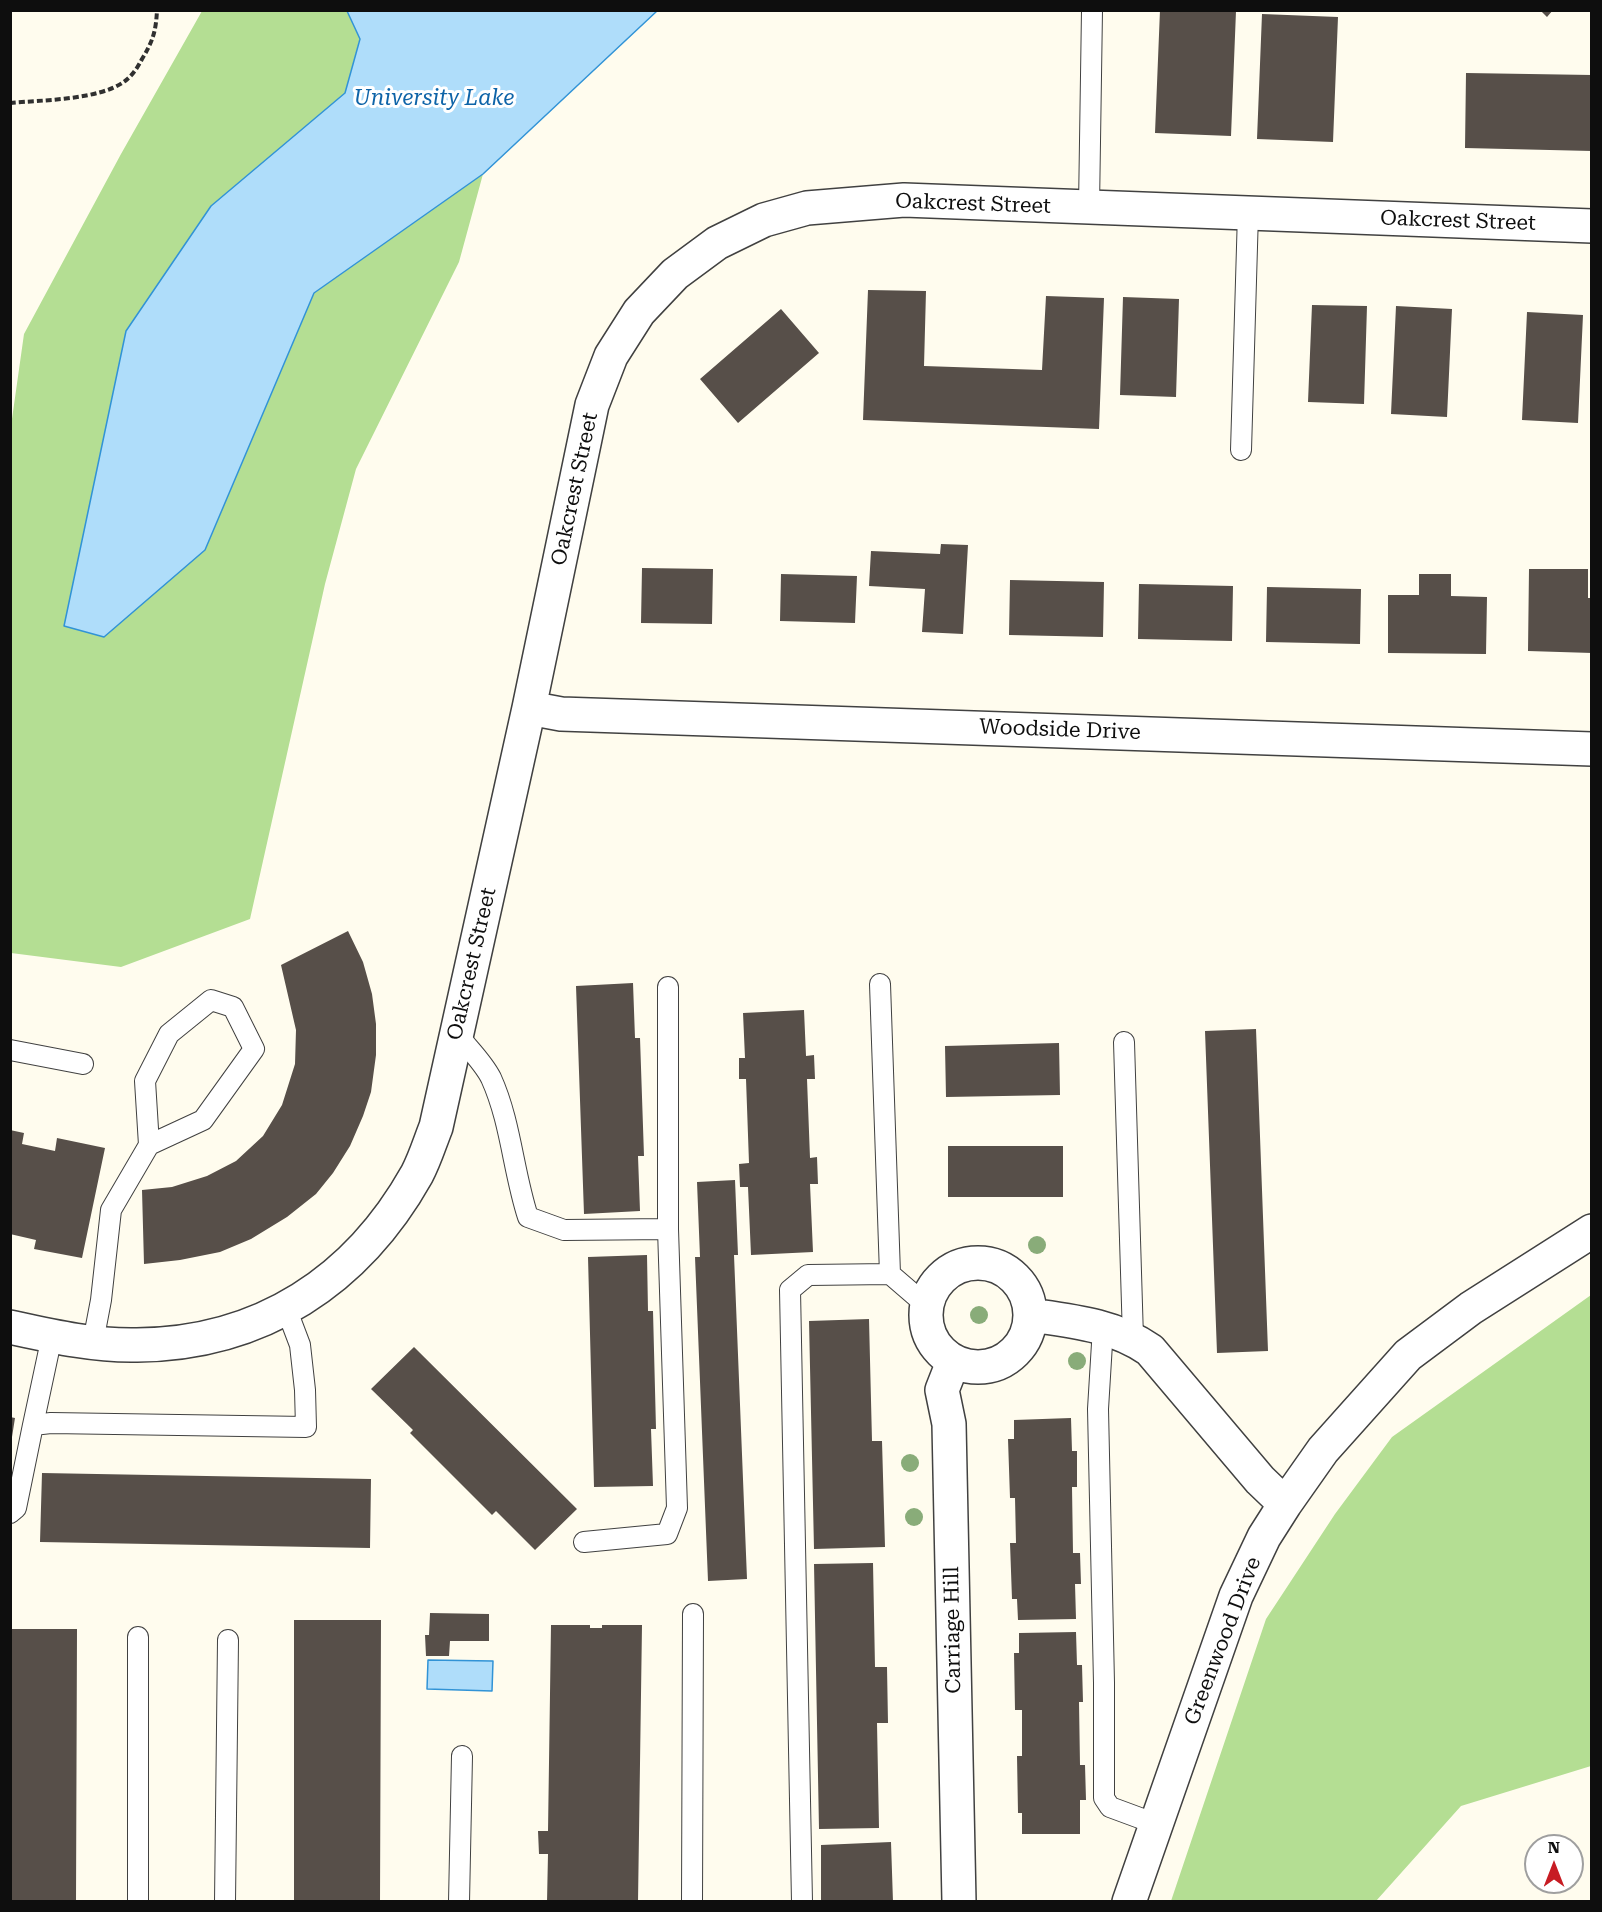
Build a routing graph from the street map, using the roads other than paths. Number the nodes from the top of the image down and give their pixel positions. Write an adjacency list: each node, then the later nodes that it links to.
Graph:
1 (1092, 10): 2 (lane)
2 (1089, 207): 3 (street, Oakcrest Street); 6 (street, Oakcrest Street)
3 (1248, 213): 4 (street, Oakcrest Street); 5 (lane)
4 (1592, 226)
5 (1241, 450)
6 (529, 708): 7 (street, Woodside Drive); 10 (street, Oakcrest Street)
7 (1592, 749)
8 (880, 984): 17 (lane)
9 (669, 987): 15 (lane)
10 (457, 1034): 15 (lane); 19 (street, Oakcrest Street)
11 (1124, 1042): 24 (lane)
12 (10, 1050): 13 (lane)
13 (83, 1064)
14 (149, 1145): 14 (lane); 25 (lane)
15 (669, 1229): 30 (lane)
16 (1592, 1231): 28 (street, Greenwood Drive)
17 (890, 1274): 18 (lane); 40 (lane)
18 (926, 1305): 20 (street); 26 (street)
19 (286, 1308): 25 (street, Oakcrest Street); 27 (lane)
20 (1030, 1315): 22 (street); 26 (street)
21 (10, 1326): 23 (street, Oakcrest Street)
22 (1103, 1327): 24 (street); 35 (lane)
23 (52, 1336): 25 (street, Oakcrest Street); 27 (lane)
24 (1133, 1338): 28 (street)
25 (93, 1342)
26 (953, 1362): 41 (street, Carriage Hill)
27 (33, 1425): 29 (lane)
28 (1285, 1504): 35 (street, Greenwood Drive)
29 (10, 1513)
30 (584, 1542)
31 (693, 1614): 39 (lane)
32 (138, 1637): 36 (lane)
33 (228, 1640): 37 (lane)
34 (462, 1756): 38 (lane)
35 (1156, 1824): 42 (street, Greenwood Drive)
36 (138, 1902)
37 (225, 1902)
38 (459, 1902)
39 (692, 1902)
40 (802, 1902)
41 (959, 1902)
42 (1129, 1902)

